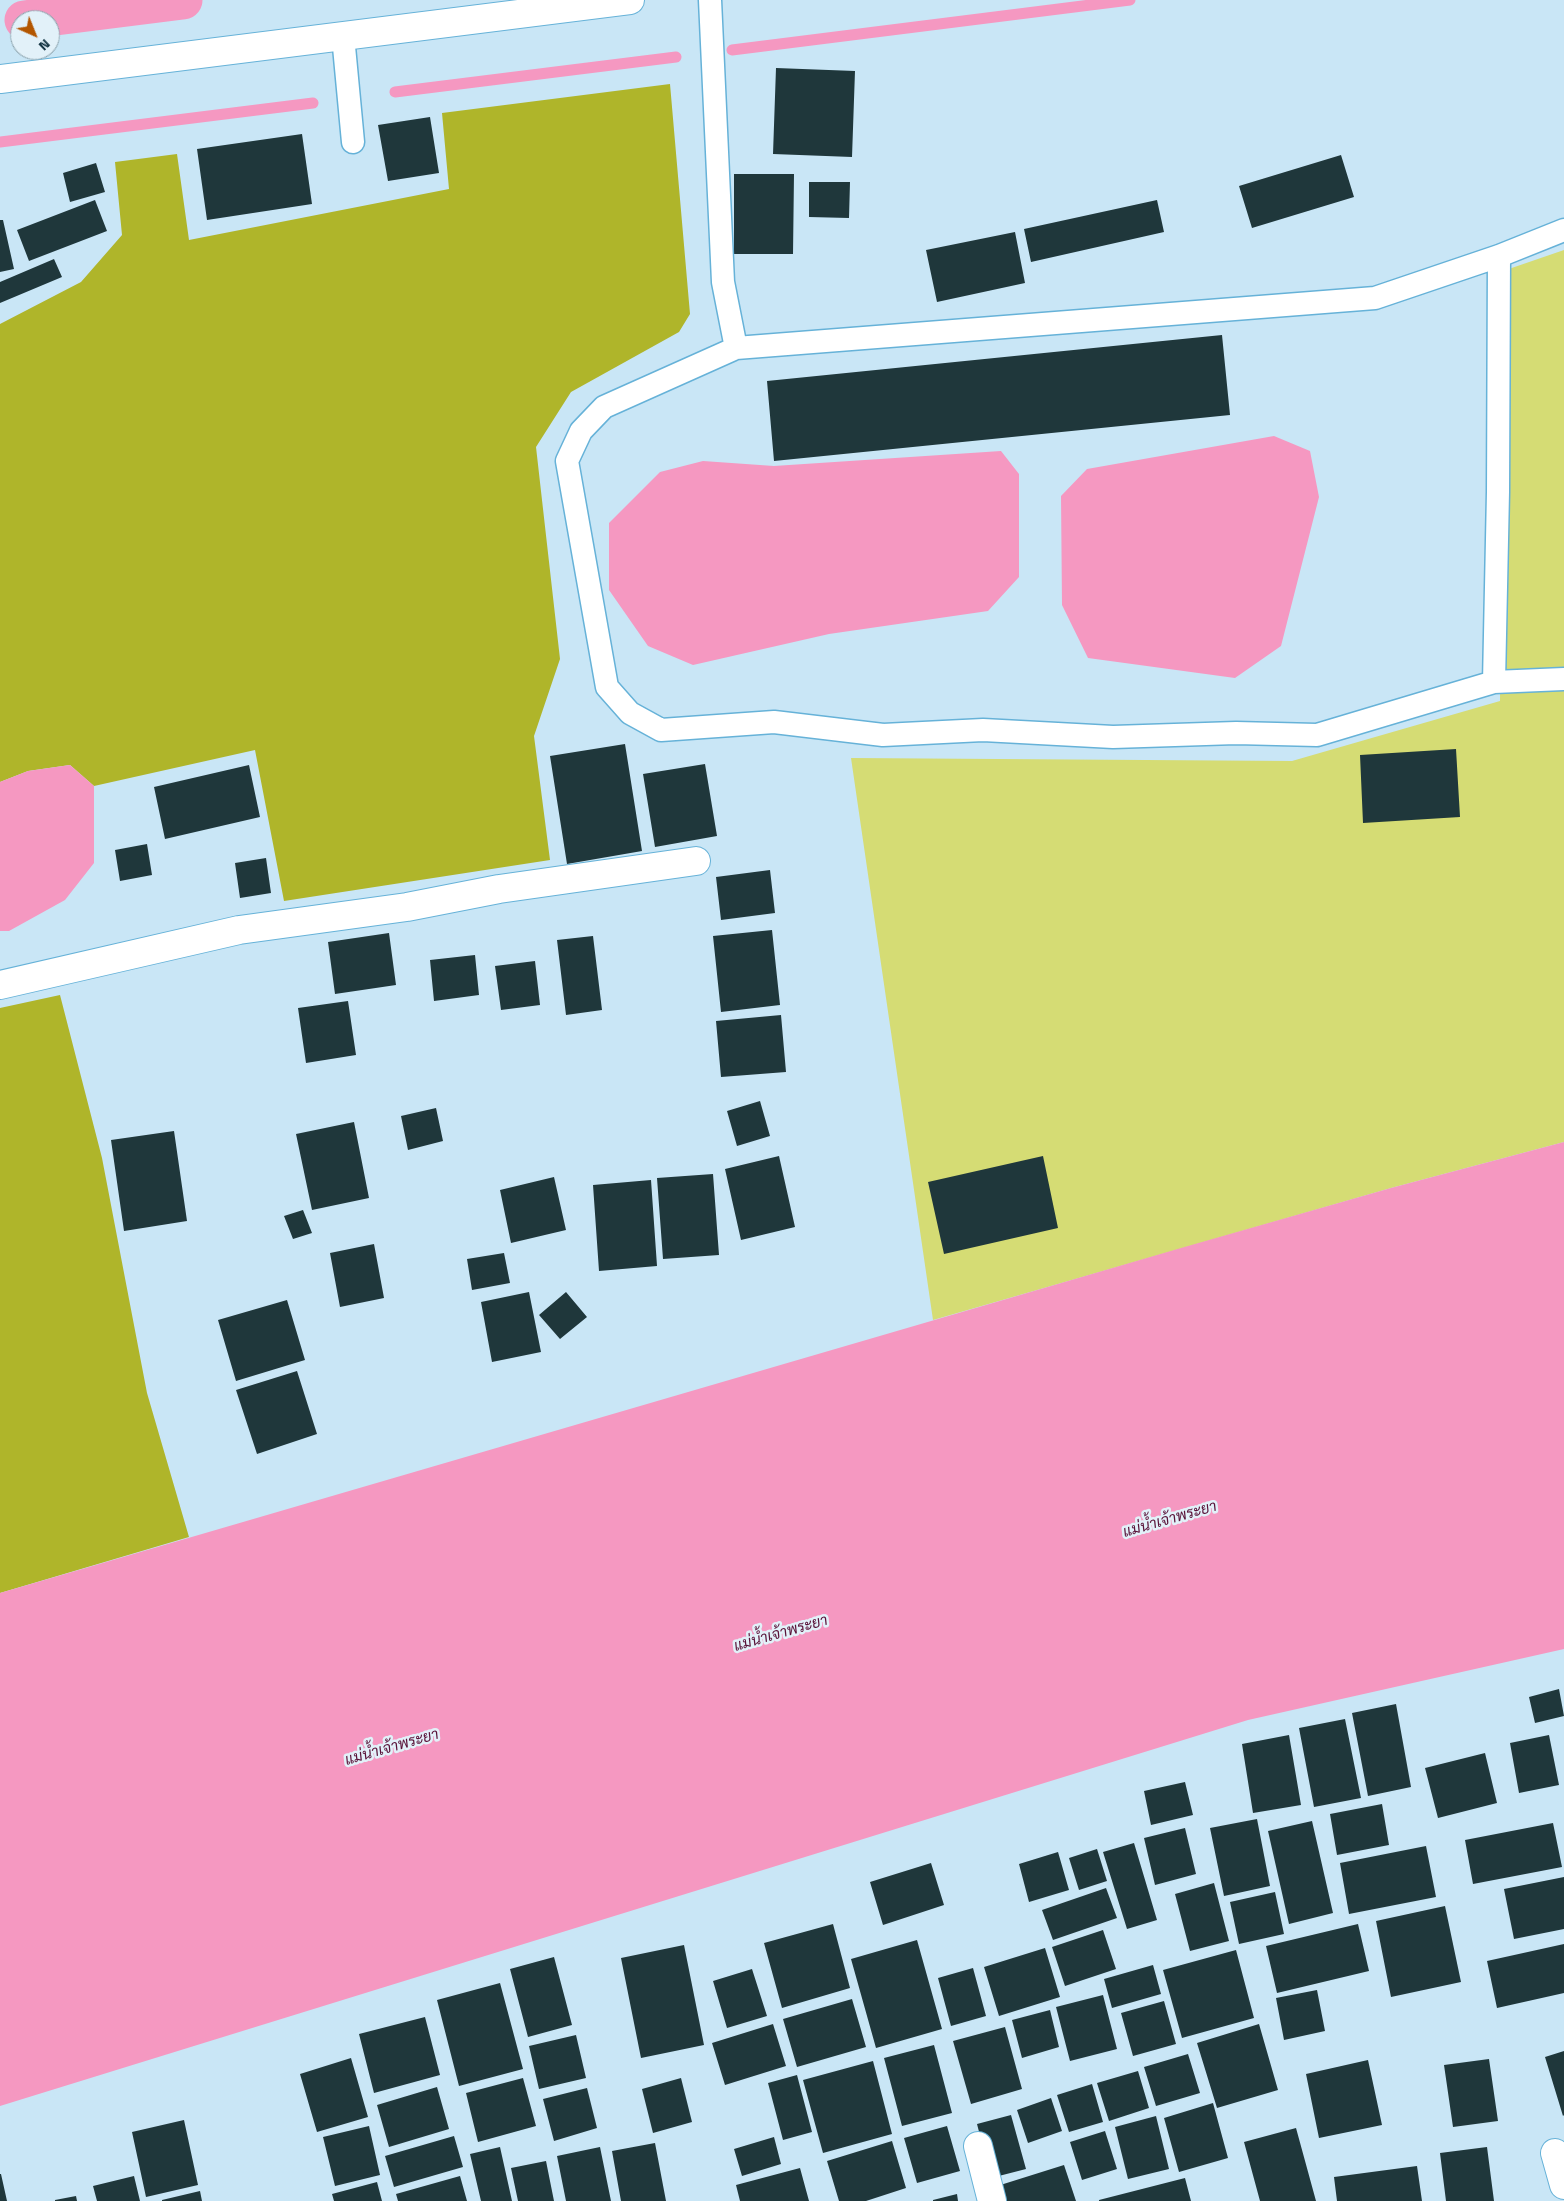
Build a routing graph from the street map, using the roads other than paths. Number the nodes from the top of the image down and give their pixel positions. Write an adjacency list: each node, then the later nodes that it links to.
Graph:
1 (630, 0): 3 (street)
2 (710, 0): 8 (lane)
3 (343, 36): 4 (street); 5 (lane)
4 (0, 79)
5 (353, 142)
6 (1564, 230): 7 (lane)
7 (1499, 256): 8 (lane); 10 (lane)
8 (736, 348): 10 (lane)
9 (1564, 679): 10 (lane)
10 (1494, 682)
11 (696, 861): 12 (street)
12 (0, 985)
13 (978, 2146): 16 (street)
14 (1555, 2153): 15 (street)
15 (1564, 2185)
16 (992, 2201)

